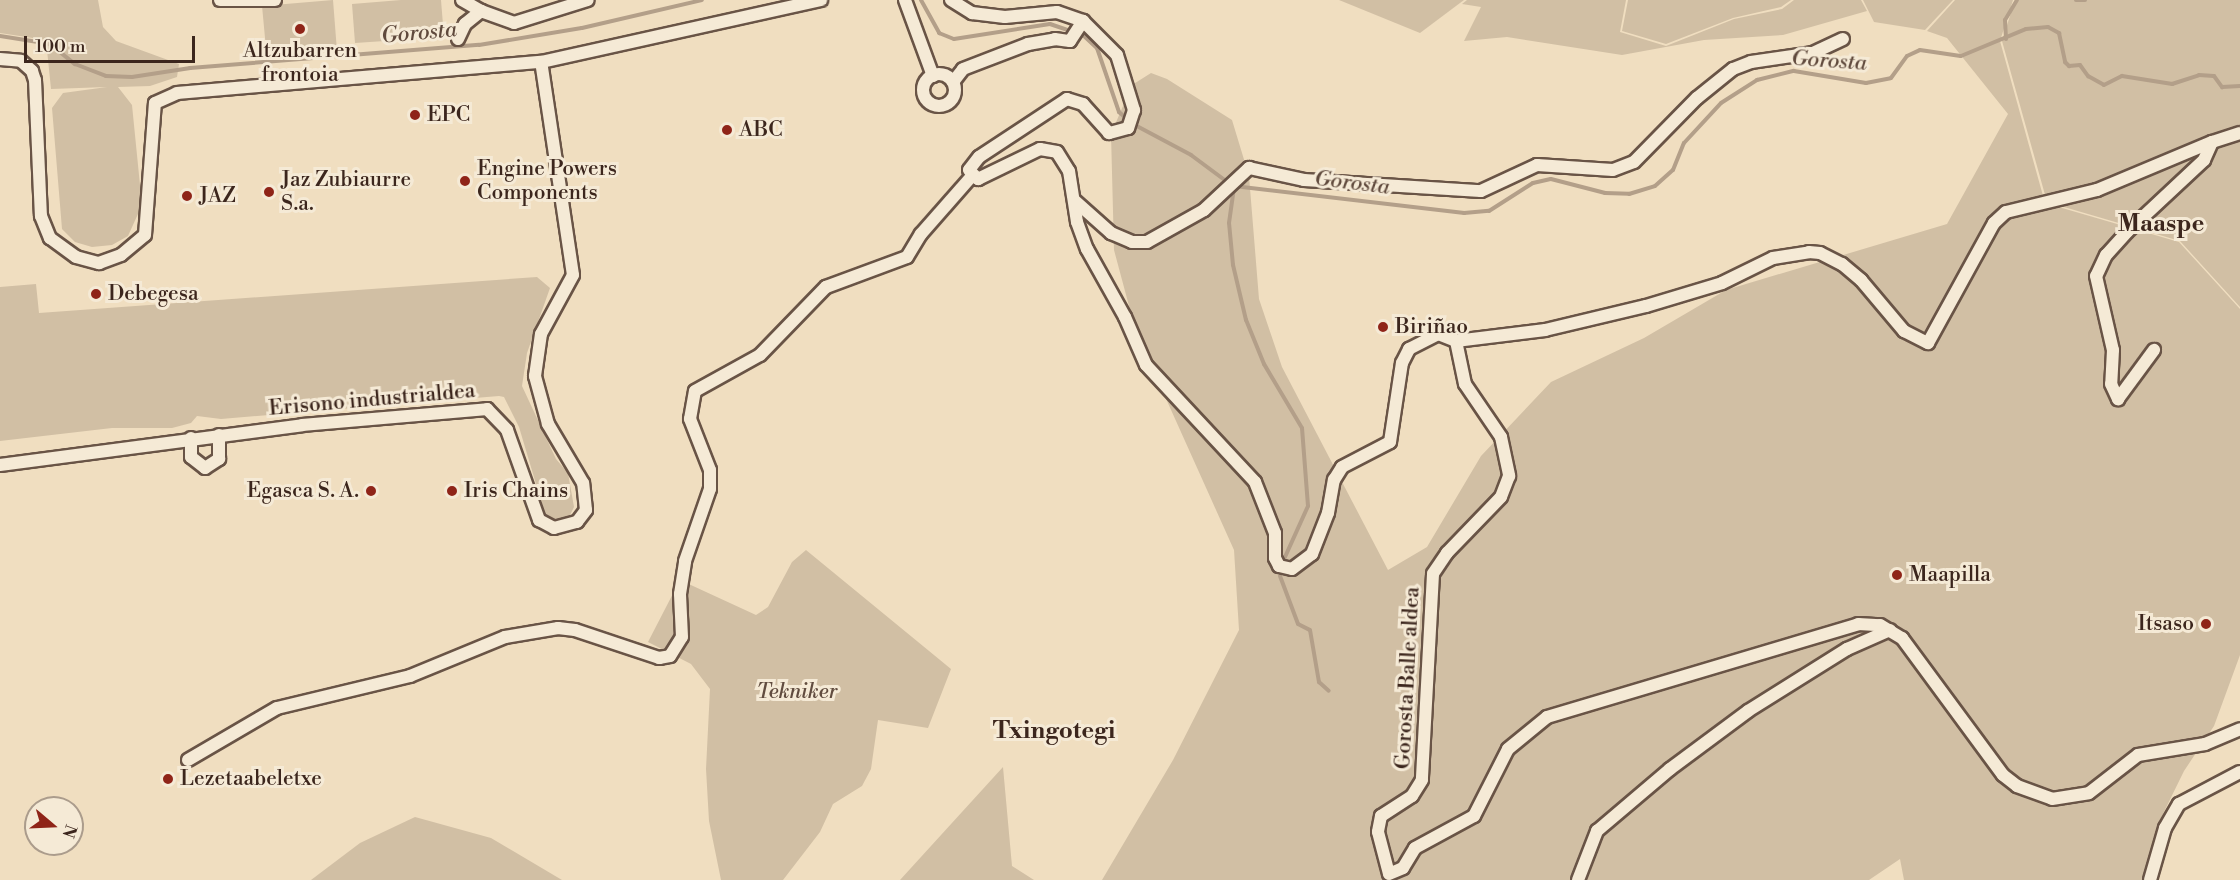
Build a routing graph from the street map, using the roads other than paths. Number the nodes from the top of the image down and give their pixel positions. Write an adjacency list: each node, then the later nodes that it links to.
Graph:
1 (220, 0): 2 (street)
2 (275, 0)
3 (462, 0): 8 (street)
4 (588, 0): 8 (street)
5 (821, 0): 13 (street)
6 (905, 0): 14 (street)
7 (951, 0): 9 (street)
8 (481, 11): 10 (street)
9 (1078, 28): 15 (street); 18 (street)
10 (458, 39)
11 (1843, 39): 19 (street)
12 (0, 59): 13 (street)
13 (541, 62): 22 (street, Erisono industrialdea)
14 (933, 76): 15 (street); 15 (street)
15 (953, 82)
16 (2240, 133): 17 (street)
17 (2212, 142): 20 (street); 21 (street)
18 (972, 176): 19 (street); 27 (street)
19 (1073, 199): 20 (street)
20 (1456, 341): 25 (street, Gorosta Balle aldea)
21 (2154, 350)
22 (219, 435): 23 (street, Erisono industrialdea); 23 (street)
23 (197, 437): 24 (street, Erisono industrialdea)
24 (0, 465)
25 (1890, 630): 26 (street); 29 (street)
26 (2240, 729)
27 (188, 760)
28 (2240, 772): 30 (street)
29 (1578, 880)
30 (2150, 880)

